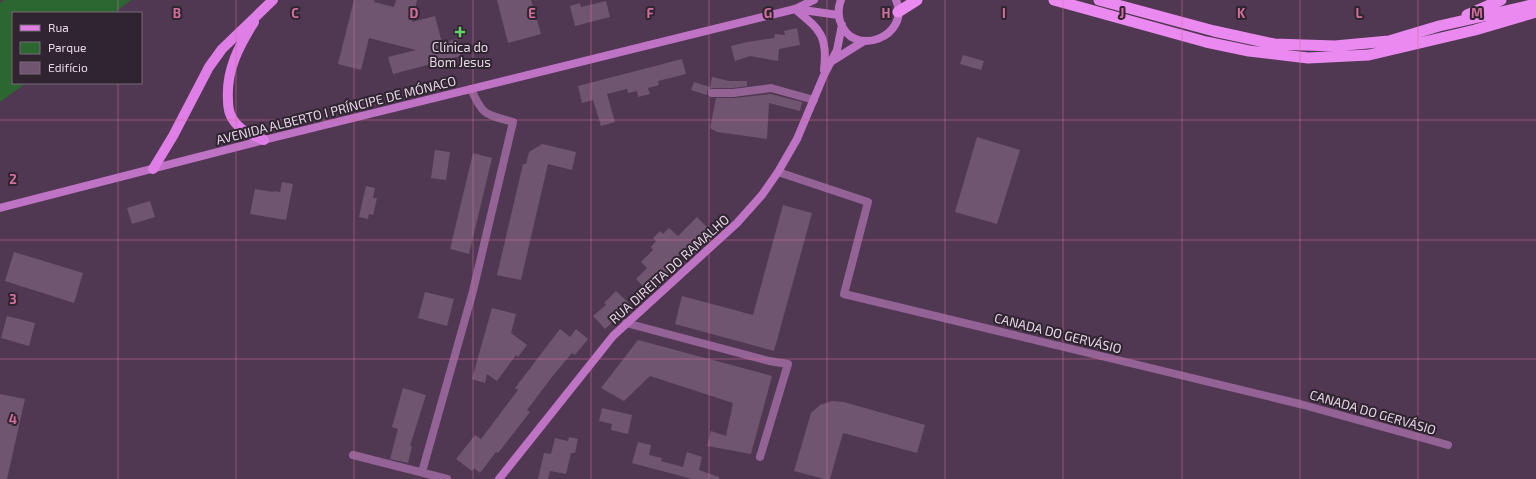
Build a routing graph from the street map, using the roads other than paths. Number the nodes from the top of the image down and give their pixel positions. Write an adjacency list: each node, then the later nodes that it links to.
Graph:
1 (272, 0): 11 (main road)
2 (814, 0): 10 (main road, AVENIDA ALBERTO I PRÍNCIPE DE MÓNACO)
3 (841, 0): 14 (main road)
4 (896, 0): 12 (main road)
5 (917, 0): 12 (highway)
6 (1054, 0): 13 (highway)
7 (1099, 0): 16 (highway)
8 (1501, 0): 16 (highway)
9 (1536, 4): 16 (highway)
10 (795, 9): 14 (main road, AVENIDA ALBERTO I PRÍNCIPE DE MÓNACO); 19 (main road); 20 (main road, AVENIDA ALBERTO I PRÍNCIPE DE MÓNACO)
11 (262, 11): 23 (main road); 24 (main road)
12 (898, 12): 17 (main road, RUA DIREITA DO RAMALHO)
13 (1536, 12)
14 (838, 15): 15 (main road)
15 (842, 25): 17 (main road); 18 (main road, RUA DIREITA DO RAMALHO)
16 (1439, 26)
17 (864, 41): 18 (main road, RUA DIREITA DO RAMALHO)
18 (831, 62): 19 (main road, RUA DIREITA DO RAMALHO)
19 (824, 75): 22 (main road, RUA DIREITA DO RAMALHO)
20 (471, 88): 23 (main road, AVENIDA ALBERTO I PRÍNCIPE DE MÓNACO); 31 (street)
21 (712, 93): 22 (street)
22 (814, 100): 25 (main road, RUA DIREITA DO RAMALHO)
23 (264, 140): 24 (main road, AVENIDA ALBERTO I PRÍNCIPE DE MÓNACO)
24 (153, 169): 26 (main road, AVENIDA ALBERTO I PRÍNCIPE DE MÓNACO)
25 (778, 172): 27 (main road, RUA DIREITA DO RAMALHO); 28 (street, CANADA DO GERVÁSIO)
26 (0, 208)
27 (626, 323): 30 (street); 33 (main road, RUA DIREITA DO RAMALHO)
28 (1448, 445)
29 (353, 455): 31 (street)
30 (760, 457)
31 (422, 472): 32 (street)
32 (447, 479)
33 (499, 479)

